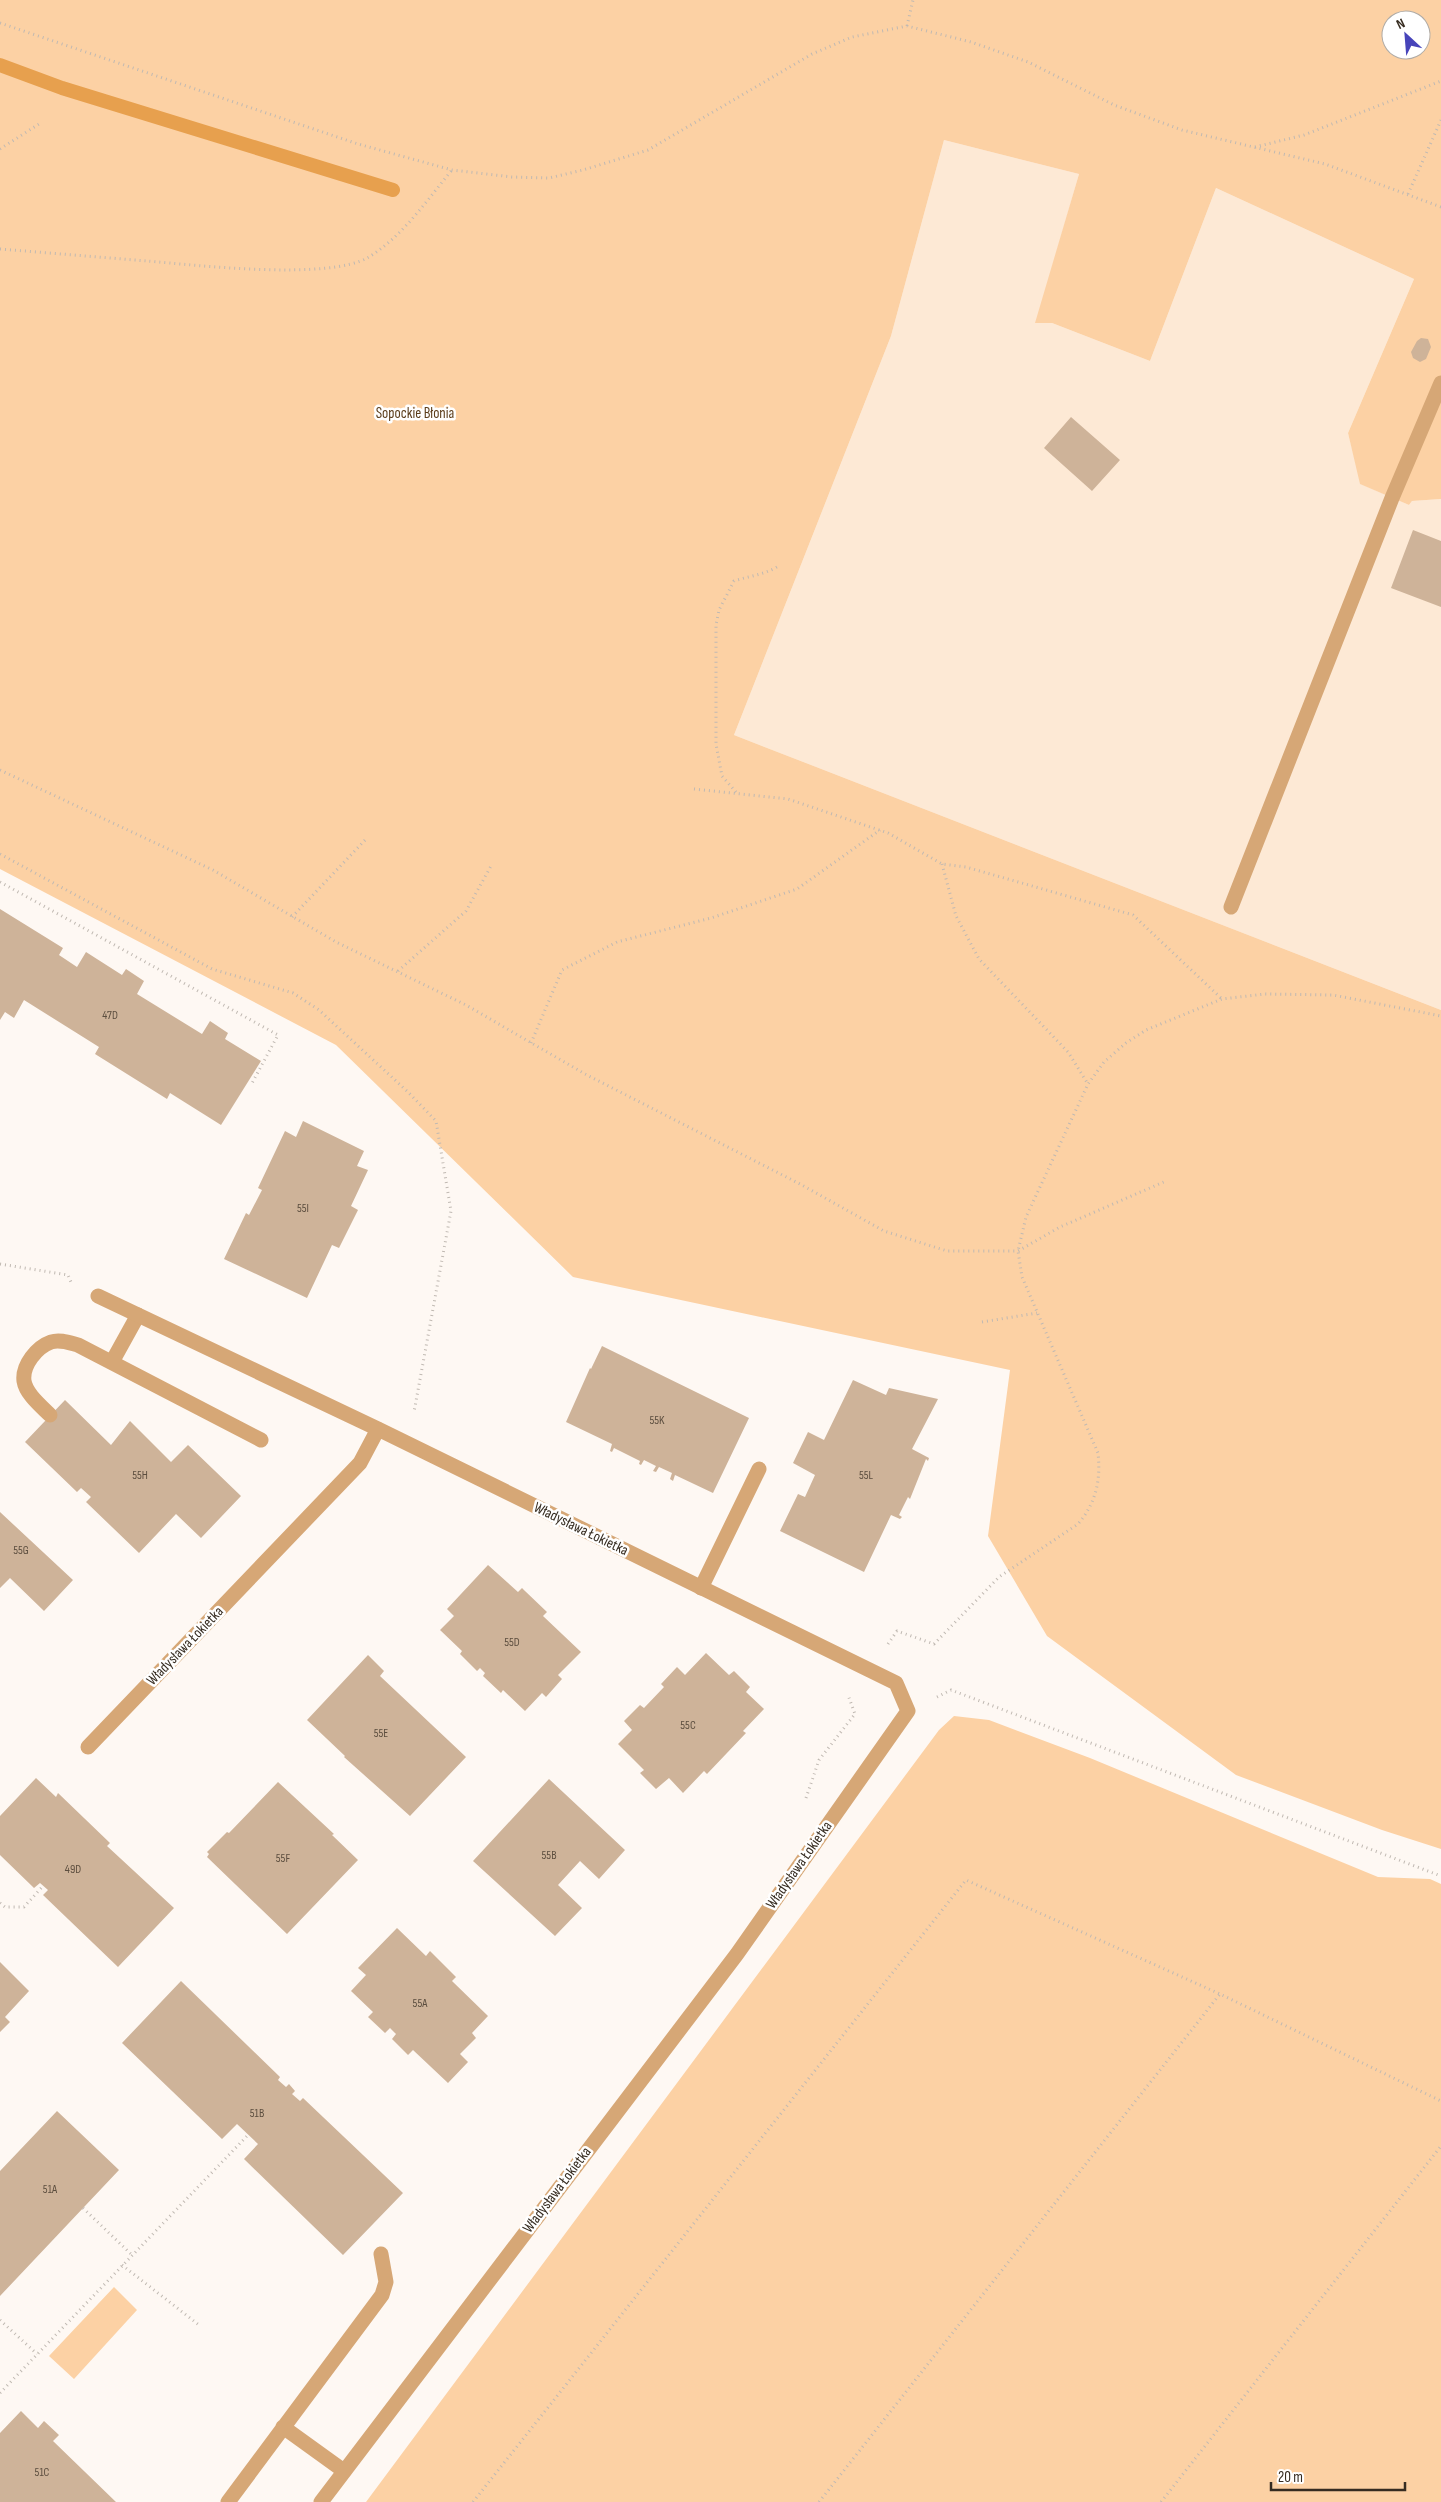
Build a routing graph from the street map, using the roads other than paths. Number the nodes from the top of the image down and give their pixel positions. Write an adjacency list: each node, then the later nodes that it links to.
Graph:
1 (1441, 383): 2 (street)
2 (1231, 907)
3 (98, 1296): 4 (street, Władysława Łokietka)
4 (138, 1315): 5 (street); 7 (street, Władysława Łokietka)
5 (112, 1362): 6 (street); 8 (street)
6 (50, 1415)
7 (378, 1429): 10 (street, Władysława Łokietka); 11 (street, Władysława Łokietka)
8 (261, 1440)
9 (760, 1469): 10 (street)
10 (701, 1588): 14 (street, Władysława Łokietka)
11 (88, 1747)
12 (381, 2254): 13 (street)
13 (283, 2427): 14 (street); 15 (street)
14 (344, 2472): 16 (street, Władysława Łokietka)
15 (228, 2502)
16 (321, 2502)

